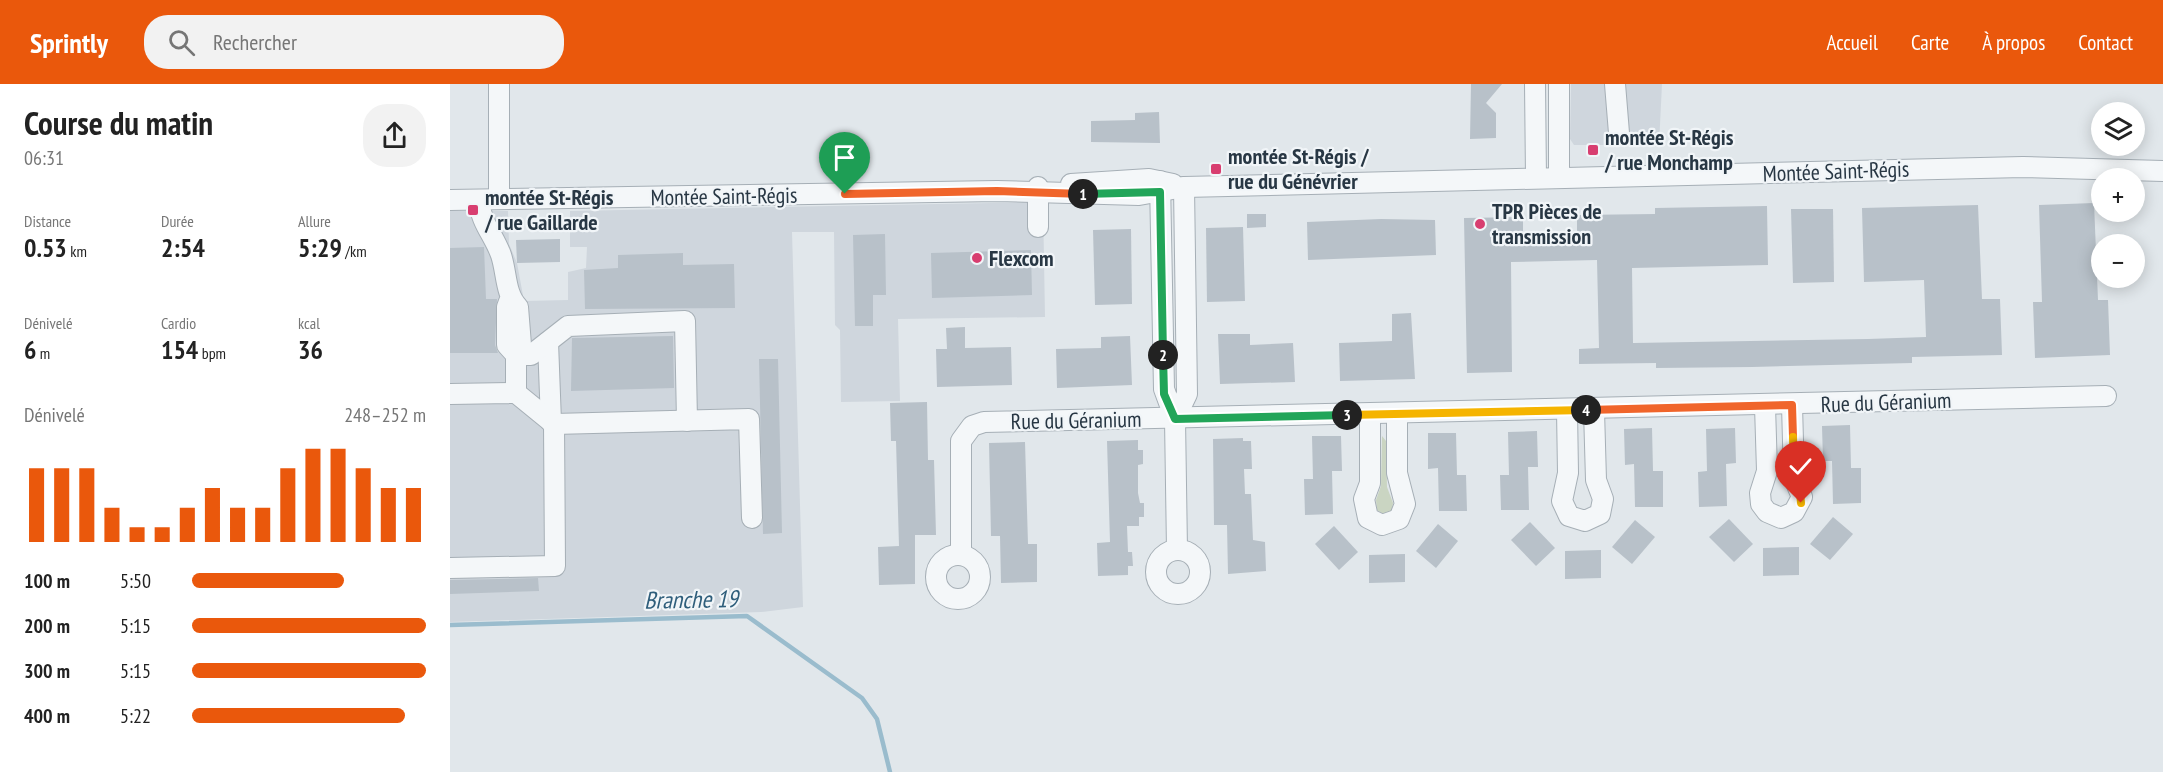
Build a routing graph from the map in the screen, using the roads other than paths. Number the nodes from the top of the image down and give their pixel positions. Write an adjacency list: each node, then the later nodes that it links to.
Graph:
1 (499, 84): 12 (street)
2 (1535, 84): 7 (street)
3 (1559, 84): 8 (street)
4 (1615, 84): 5 (street)
5 (1619, 134)
6 (2163, 171): 8 (street, Montée Saint-Régis)
7 (1536, 178): 8 (street, Montée Saint-Régis); 10 (street, Montée Saint-Régis)
8 (1559, 178)
9 (1160, 187): 10 (street, Montée Saint-Régis); 11 (street, Montée Saint-Régis); 27 (street)
10 (1184, 187): 27 (street)
11 (1038, 190): 12 (street, Montée Saint-Régis); 15 (street)
12 (499, 199): 14 (street, Montée Saint-Régis)
13 (450, 200): 14 (street, Montée Saint-Régis)
14 (479, 200): 17 (street)
15 (1038, 227)
16 (548, 342): 17 (street); 28 (street); 29 (street)
17 (516, 355): 18 (street)
18 (516, 393): 19 (street); 29 (street)
19 (450, 394)
20 (2106, 396): 21 (street, Rue du Géranium)
21 (1792, 405): 22 (street, Rue du Géranium); 22 (street)
22 (1765, 406): 24 (street, Rue du Géranium)
23 (1568, 410): 24 (street, Rue du Géranium); 24 (street); 25 (street, Rue du Géranium)
24 (1594, 410)
25 (1397, 414): 26 (street, Rue du Géranium); 26 (street)
26 (1370, 415): 27 (street, Rue du Géranium)
27 (1175, 419): 31 (street); 32 (street, Rue du Géranium)
28 (687, 421): 29 (street); 30 (street)
29 (552, 423): 33 (street)
30 (752, 518)
31 (1177, 550)
32 (961, 555)
33 (450, 568)

